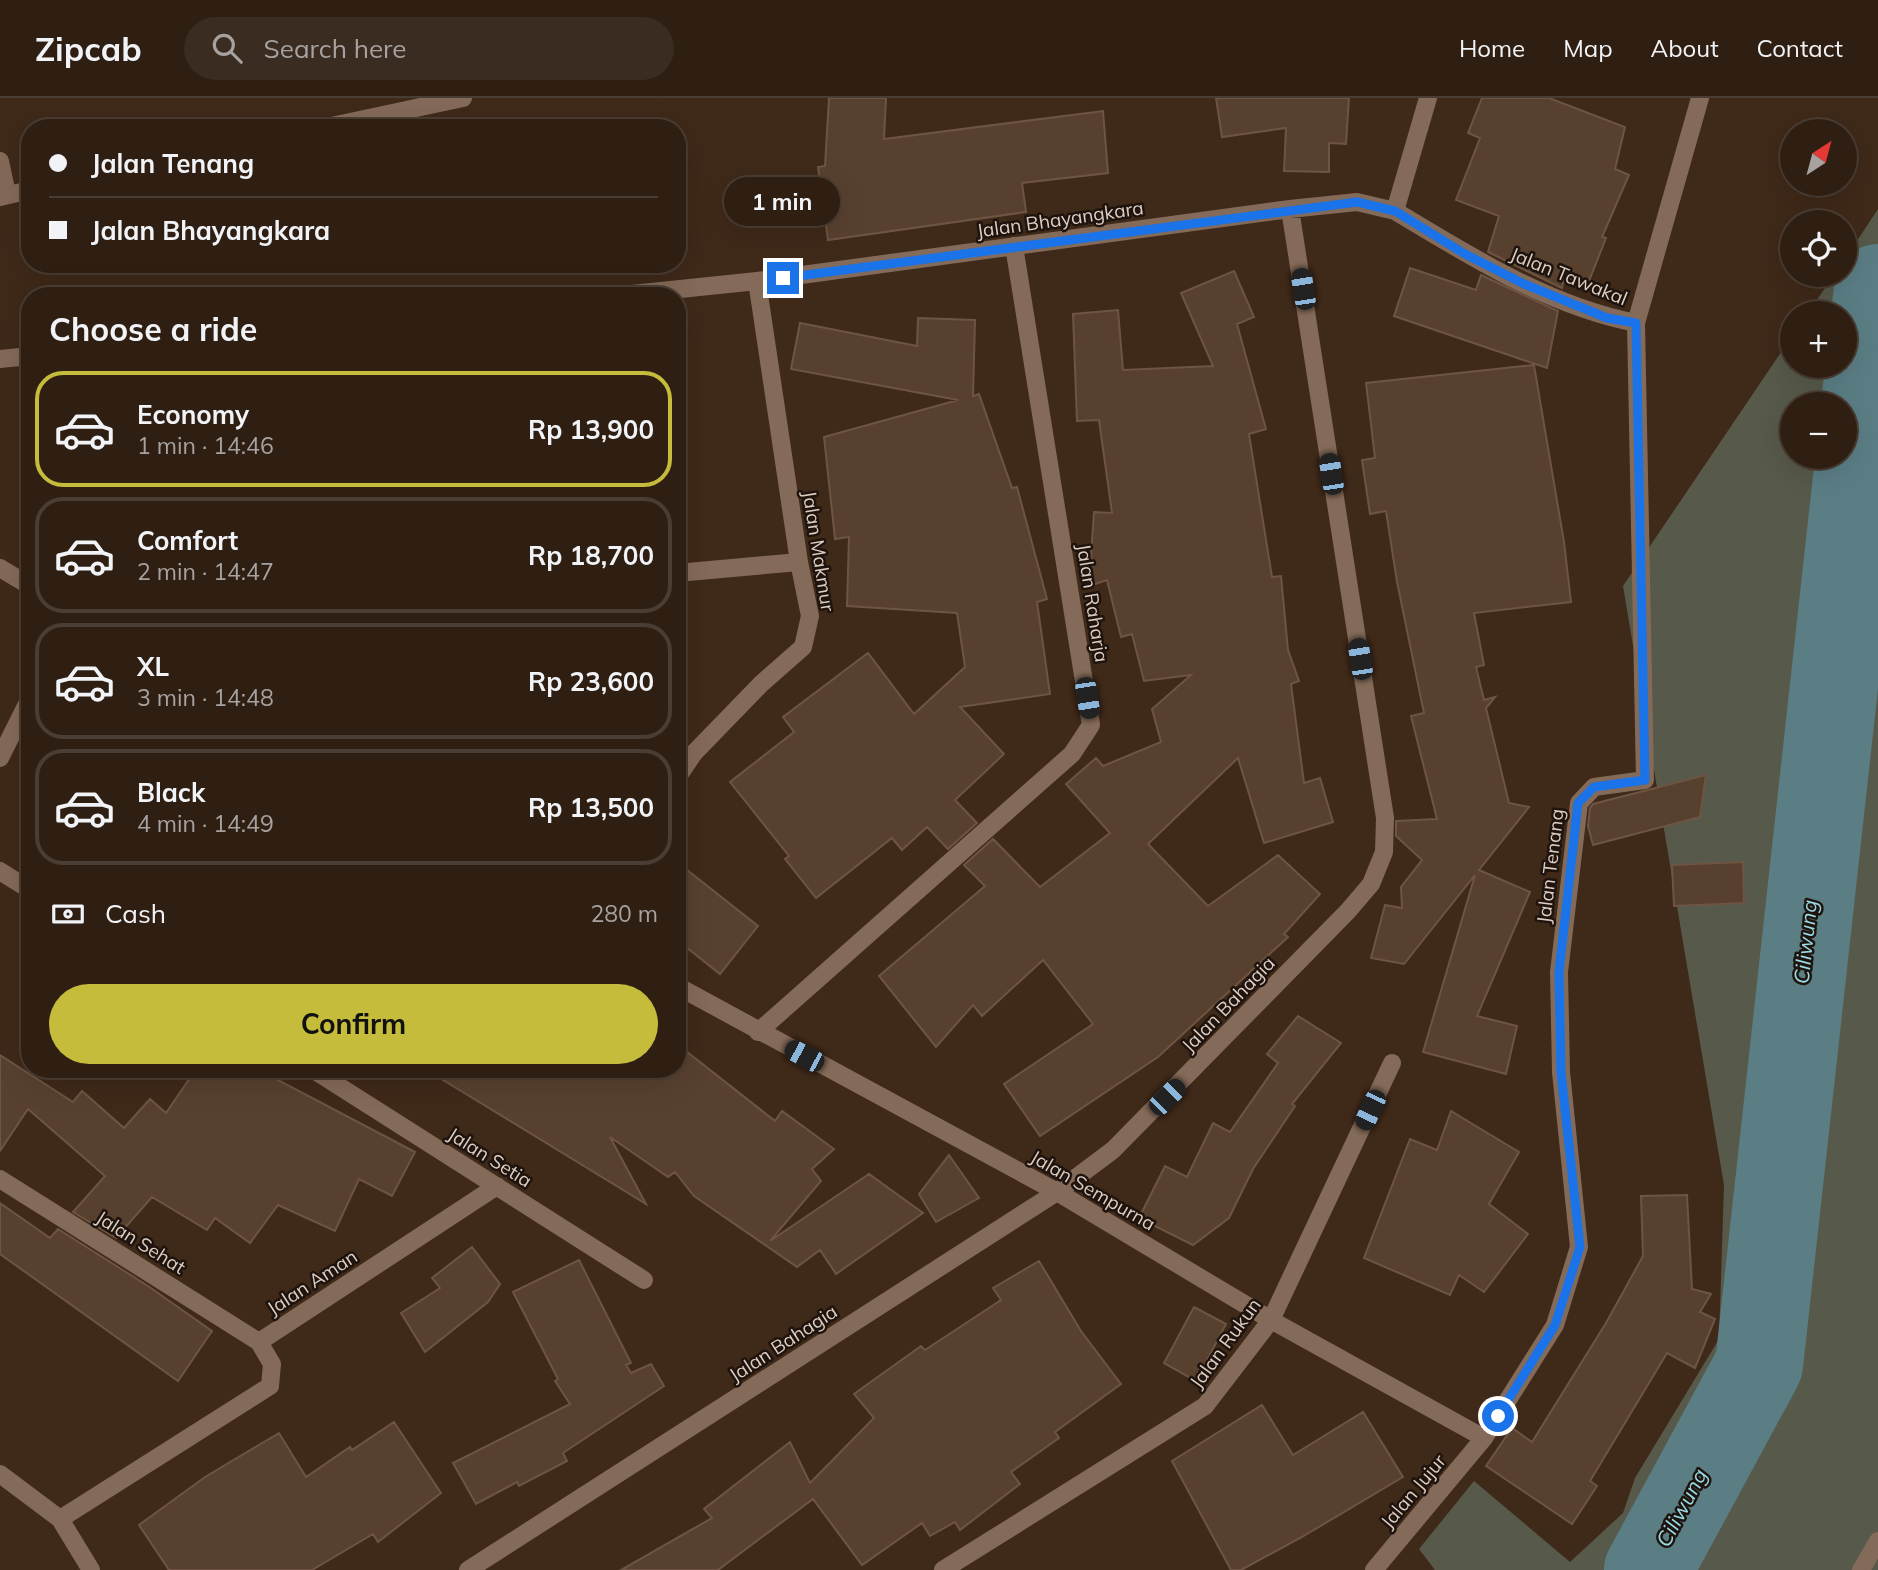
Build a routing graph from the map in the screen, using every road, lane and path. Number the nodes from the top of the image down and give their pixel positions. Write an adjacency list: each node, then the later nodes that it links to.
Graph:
1 (463, 98): 4 (street)
2 (1428, 98): 8 (street)
3 (1700, 98): 12 (street, Jalan Tawakal)
4 (364, 119)
5 (0, 161): 6 (street)
6 (4, 196)
7 (1290, 209): 8 (street, Jalan Bhayangkara); 9 (street, Jalan Bhayangkara); 30 (street, Jalan Bahagia)
8 (1395, 211): 12 (street, Jalan Tawakal)
9 (1014, 246): 10 (street, Jalan Bhayangkara); 25 (street, Jalan Raharja)
10 (757, 281): 11 (street, Jalan Bhayangkara); 15 (street, Jalan Makmur)
11 (686, 288)
12 (1636, 323): 34 (street, Jalan Tenang)
13 (21, 357): 14 (street)
14 (0, 359)
15 (799, 562): 17 (street); 21 (street, Jalan Makmur)
16 (0, 568): 18 (street)
17 (686, 572)
18 (21, 581)
19 (21, 716): 20 (street)
20 (0, 758)
21 (686, 765)
22 (0, 871): 23 (street)
23 (21, 884)
24 (686, 991): 25 (street, Jalan Sempurna)
25 (758, 1032): 30 (street, Jalan Sempurna)
26 (1392, 1063): 32 (street, Jalan Rukun)
27 (327, 1078): 29 (street, Jalan Setia)
28 (0, 1179): 33 (street, Jalan Sehat)
29 (497, 1186): 31 (street, Jalan Setia); 33 (street, Jalan Aman)
30 (1057, 1192): 32 (street, Jalan Sempurna); 39 (street, Jalan Bahagia)
31 (644, 1280)
32 (1271, 1320): 34 (street, Jalan Sempurna); 40 (street, Jalan Rukun)
33 (259, 1342): 36 (street, Jalan Aman)
34 (1484, 1438): 41 (street, Jalan Jujur)
35 (0, 1474): 36 (street)
36 (60, 1520): 38 (street)
37 (1878, 1541): 42 (street)
38 (91, 1570)
39 (468, 1570)
40 (943, 1570)
41 (1374, 1570)
42 (1861, 1570)

